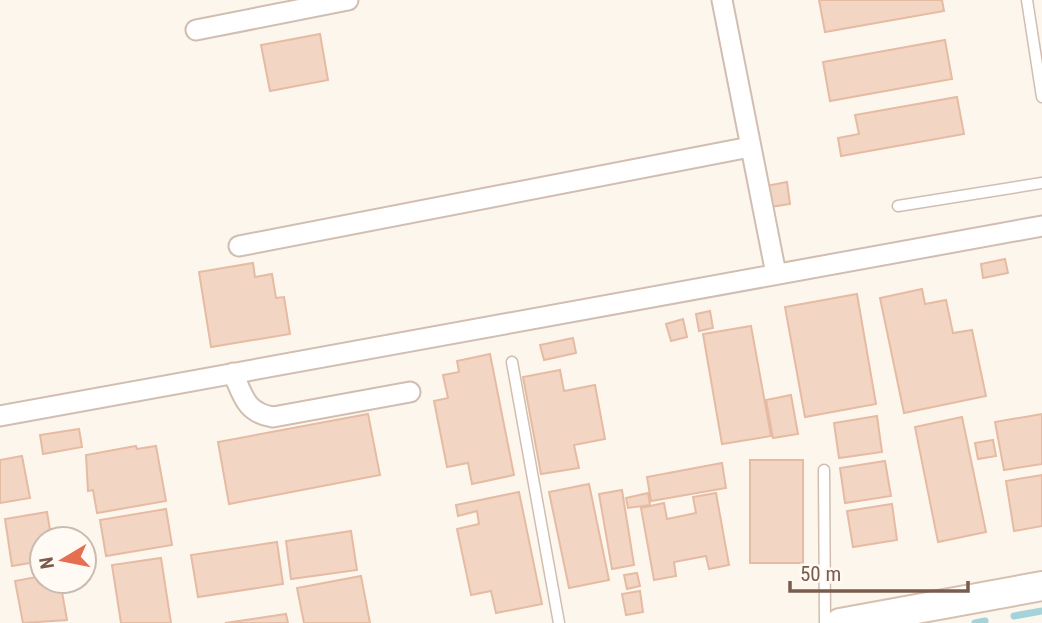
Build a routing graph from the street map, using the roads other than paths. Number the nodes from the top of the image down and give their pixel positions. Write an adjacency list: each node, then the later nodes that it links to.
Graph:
1 (348, 0): 4 (street)
2 (722, 0): 6 (street)
3 (1027, 0): 5 (lane)
4 (196, 30)
5 (1042, 97)
6 (750, 147): 10 (street); 11 (street)
7 (1042, 183): 8 (lane)
8 (898, 206)
9 (1042, 226): 11 (street)
10 (239, 246)
11 (776, 274): 13 (street)
12 (512, 362): 18 (lane)
13 (233, 373): 14 (street); 15 (street)
14 (410, 392)
15 (0, 416)
16 (824, 470): 19 (lane)
17 (1042, 586): 20 (main road)
18 (559, 623)
19 (825, 623)
20 (840, 623)

